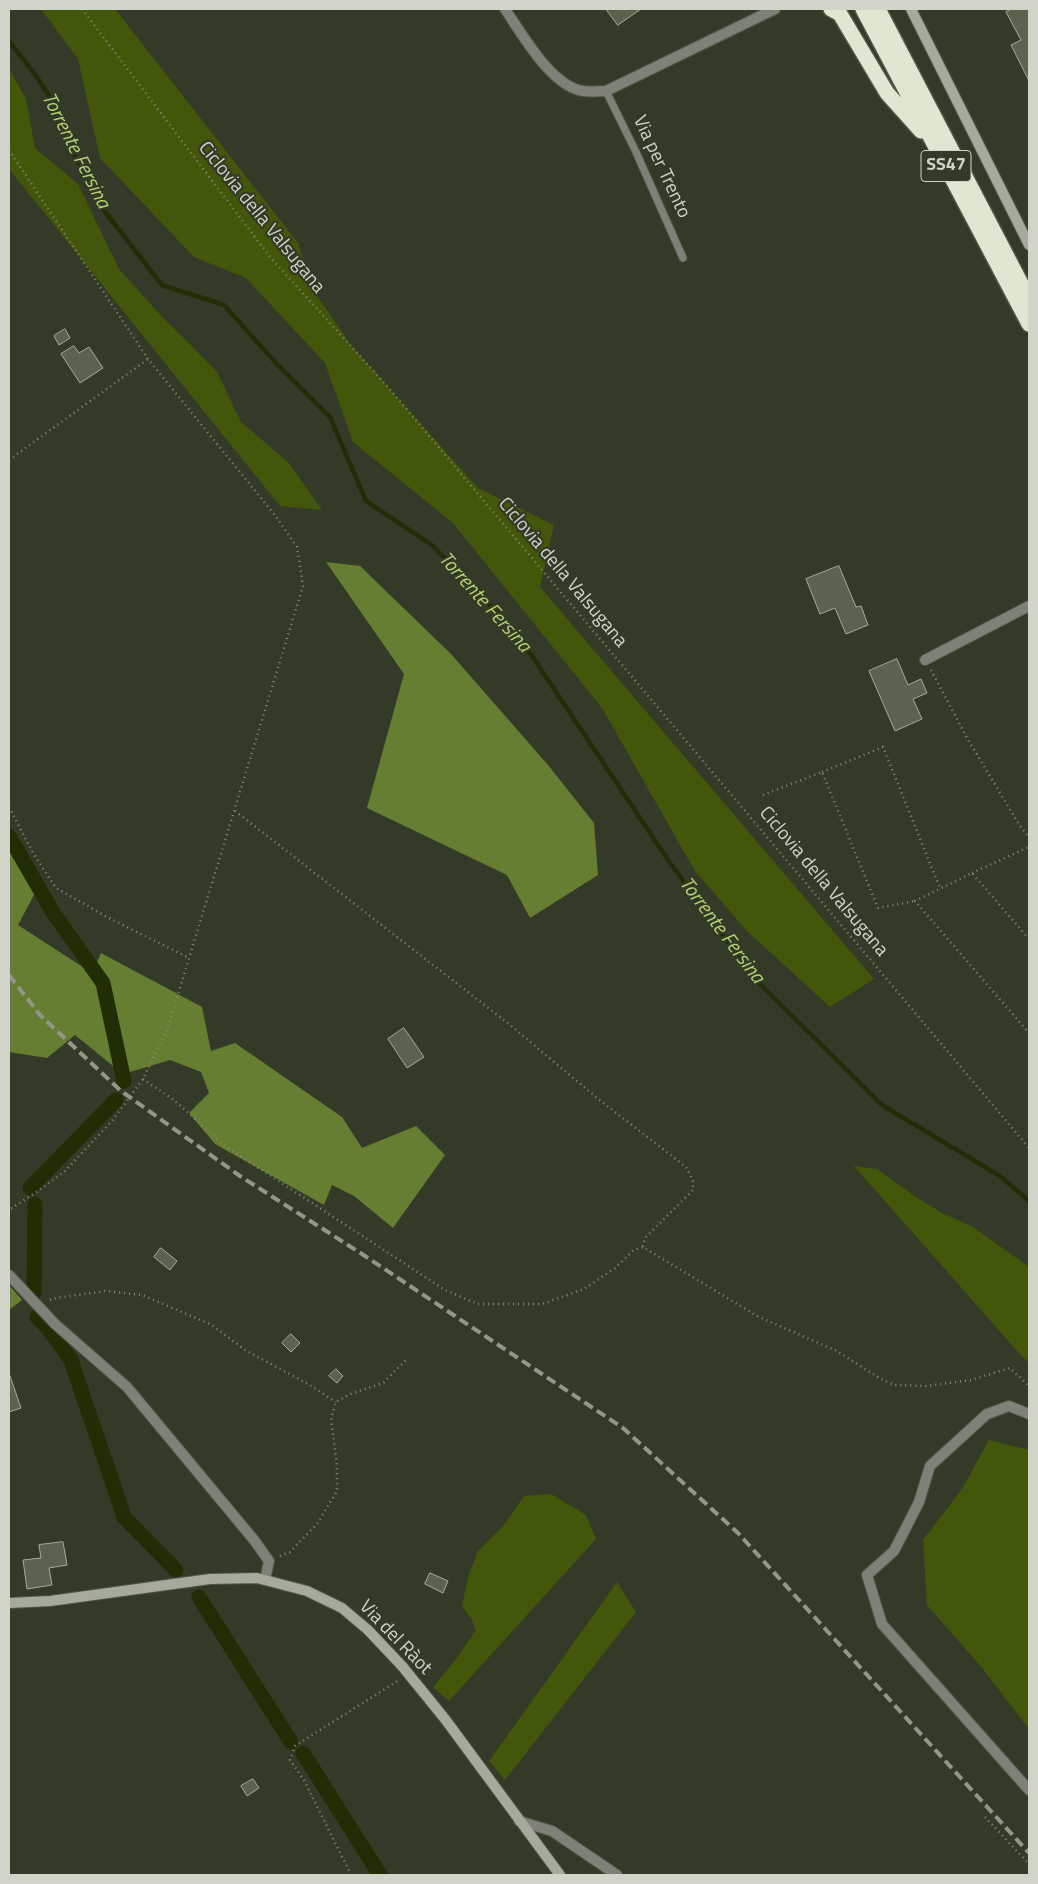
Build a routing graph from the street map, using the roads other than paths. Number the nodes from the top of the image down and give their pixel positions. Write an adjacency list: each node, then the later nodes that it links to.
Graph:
1 (505, 9): 7 (street)
2 (775, 9): 7 (street)
3 (832, 9): 8 (highway)
4 (863, 9): 8 (highway, SS47)
5 (878, 9): 11 (highway, SS47)
6 (911, 9): 9 (street)
7 (606, 91): 10 (lane, Via per Trento)
8 (937, 148): 12 (highway, SS47)
9 (1029, 245)
10 (684, 258)
11 (1029, 299)
12 (1029, 324)
13 (1029, 606): 14 (street)
14 (925, 660)
15 (9, 1275): 17 (street)
16 (1029, 1414): 19 (street)
17 (265, 1580): 18 (street, Via del Ràot); 20 (street, Via del Ràot)
18 (9, 1602)
19 (1029, 1790)
20 (519, 1821): 21 (street, Via del Ràot); 22 (street)
21 (560, 1875)
22 (617, 1875)

